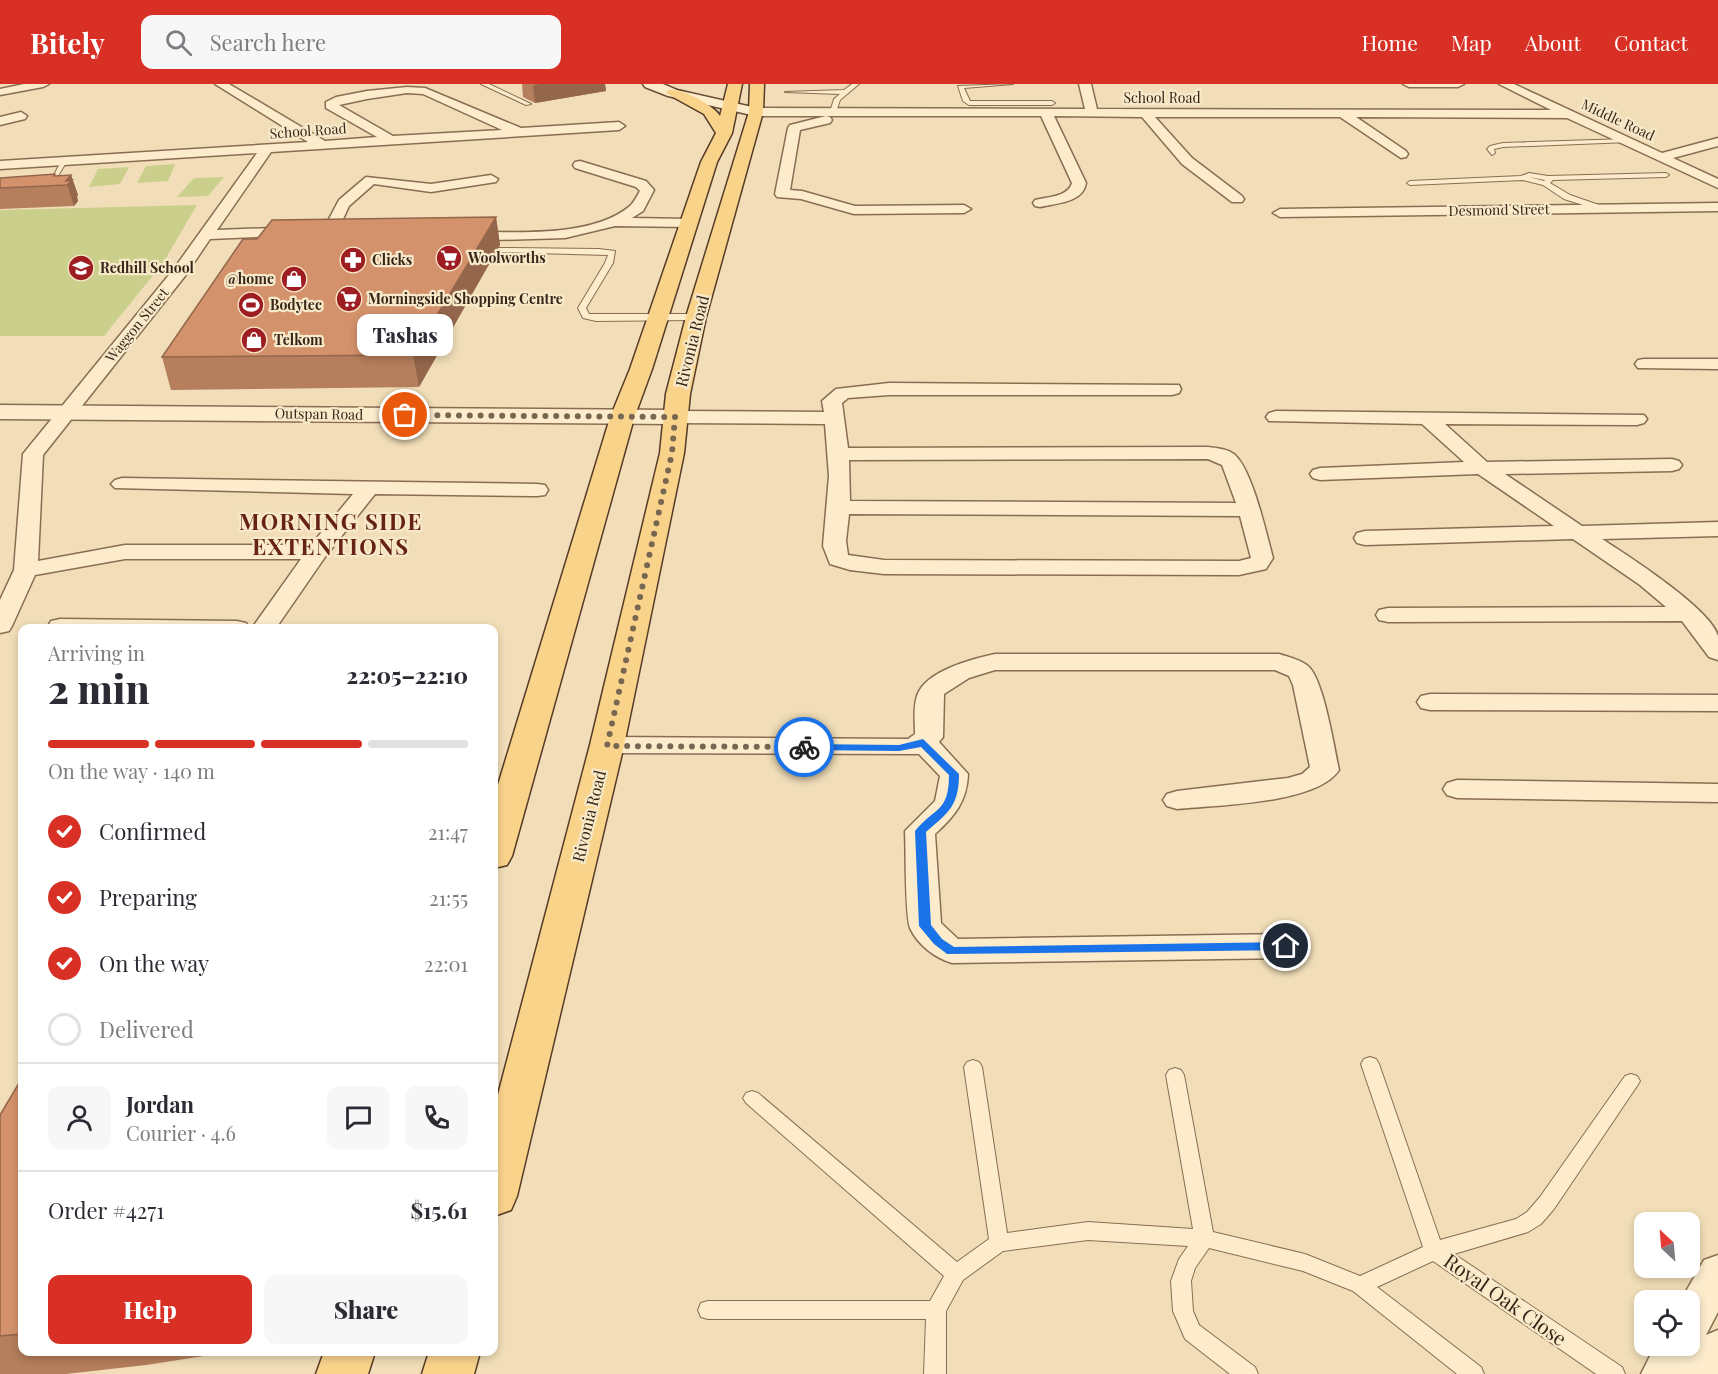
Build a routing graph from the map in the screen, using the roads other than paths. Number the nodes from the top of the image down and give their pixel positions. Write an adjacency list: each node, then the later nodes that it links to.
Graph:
1 (43, 84): 13 (street)
2 (221, 84): 36 (street)
3 (484, 84): 19 (lane)
4 (650, 84): 16 (street)
5 (757, 84): 22 (main road, Rivonia Road)
6 (856, 84): 15 (lane)
7 (1011, 84): 21 (lane)
8 (1085, 84): 24 (street)
9 (1409, 84): 10 (street)
10 (1458, 84)
11 (1504, 84): 27 (street, Middle Road)
12 (735, 86): 16 (main road); 20 (main road)
13 (0, 92)
14 (788, 92): 15 (lane)
15 (848, 92): 18 (lane)
16 (672, 93): 20 (street); 32 (main road)
17 (797, 99): 18 (lane)
18 (837, 99): 23 (lane)
19 (528, 104)
20 (729, 105): 22 (street); 32 (main road)
21 (1048, 108): 23 (street, School Road); 24 (street, School Road); 53 (street)
22 (756, 112): 23 (street, School Road); 66 (main road, Rivonia Road)
23 (831, 112): 56 (street)
24 (1092, 112): 25 (street, School Road)
25 (1145, 113): 26 (street, School Road); 52 (street)
26 (1342, 113): 27 (street, School Road); 40 (street)
27 (1567, 114): 34 (street, Middle Road)
28 (21, 116): 29 (street)
29 (0, 121)
30 (619, 126): 31 (street, School Road)
31 (520, 132): 33 (street, School Road); 33 (street)
32 (724, 133): 59 (main road)
33 (392, 141): 36 (street, School Road)
34 (1627, 141): 39 (lane); 41 (street, Middle Road)
35 (1718, 142): 41 (street)
36 (323, 146): 37 (street, School Road)
37 (266, 149): 42 (street, School Road); 61 (street, Waggon Street)
38 (26, 151): 43 (street)
39 (1492, 153)
40 (1401, 154)
41 (1661, 157): 50 (street, Middle Road)
42 (64, 161): 43 (street, School Road); 51 (lane)
43 (36, 163): 44 (street, School Road)
44 (0, 165)
45 (580, 165): 58 (street)
46 (1666, 175): 48 (lane)
47 (491, 179): 60 (street)
48 (1547, 180): 49 (lane); 54 (lane)
49 (1410, 183)
50 (1718, 184)
51 (46, 191)
52 (1237, 199)
53 (1040, 203)
54 (1567, 203): 55 (street, Desmond Street); 57 (street, Desmond Street)
55 (1718, 207)
56 (964, 209)
57 (1280, 213)
58 (616, 222): 59 (street); 62 (street)
59 (688, 223): 65 (main road)
60 (329, 230): 61 (street); 63 (street)
61 (205, 235): 71 (street, Waggon Street)
62 (441, 236)
63 (381, 237)
64 (498, 250): 65 (lane)
65 (658, 317): 66 (lane); 75 (main road)
66 (696, 317): 72 (main road, Rivonia Road)
67 (1644, 364): 68 (street)
68 (1718, 364)
69 (1172, 389): 76 (street)
70 (0, 412): 71 (street, Outspan Road)
71 (68, 412): 75 (street, Outspan Road); 91 (street, Waggon Street)
72 (675, 417): 75 (street, Outspan Road); 76 (street); 100 (main road, Rivonia Road)
73 (1276, 417): 74 (street)
74 (1426, 417): 77 (street); 80 (street)
75 (622, 418): 104 (main road)
76 (835, 418): 78 (street)
77 (1636, 419)
78 (841, 454): 85 (street); 86 (street)
79 (1671, 465): 80 (street)
80 (1482, 468): 81 (street); 88 (street)
81 (1320, 474)
82 (122, 484): 83 (street)
83 (370, 487): 84 (street); 90 (street)
84 (537, 490)
85 (839, 507): 86 (street); 86 (street)
86 (1248, 510)
87 (1718, 528): 88 (street)
88 (1579, 534): 89 (street); 92 (street)
89 (1365, 538)
90 (317, 552): 91 (street); 94 (street)
91 (26, 570): 95 (street)
92 (1689, 614): 93 (street); 96 (street)
93 (1388, 615)
94 (267, 624)
95 (0, 626)
96 (1718, 652)
97 (1430, 702): 98 (street)
98 (1718, 703)
99 (923, 742): 100 (street); 103 (street); 105 (street)
100 (607, 746): 111 (main road, Rivonia Road)
101 (1457, 789): 102 (street)
102 (1718, 793)
103 (1177, 800)
104 (498, 842)
105 (1286, 946)
106 (1370, 1064): 114 (lane)
107 (973, 1066): 113 (lane)
108 (1175, 1075): 112 (lane)
109 (1631, 1081): 114 (lane)
110 (752, 1098): 116 (lane)
111 (498, 1180)
112 (1204, 1238): 113 (lane); 117 (lane); 128 (lane)
113 (999, 1243): 116 (lane)
114 (1434, 1251): 117 (lane, Royal Oak Close); 130 (lane, Royal Oak Close)
115 (1718, 1273): 118 (street)
116 (956, 1274): 120 (lane)
117 (1360, 1285): 129 (lane)
118 (1700, 1306)
119 (708, 1310): 120 (lane)
120 (936, 1310): 127 (lane)
121 (1718, 1350): 132 (street)
122 (348, 1356): 125 (main road)
123 (453, 1356): 126 (main road)
124 (1672, 1356): 131 (street)
125 (342, 1374)
126 (448, 1374)
127 (935, 1374)
128 (1246, 1374)
129 (1473, 1374)
130 (1614, 1374)
131 (1662, 1374)
132 (1706, 1374)

